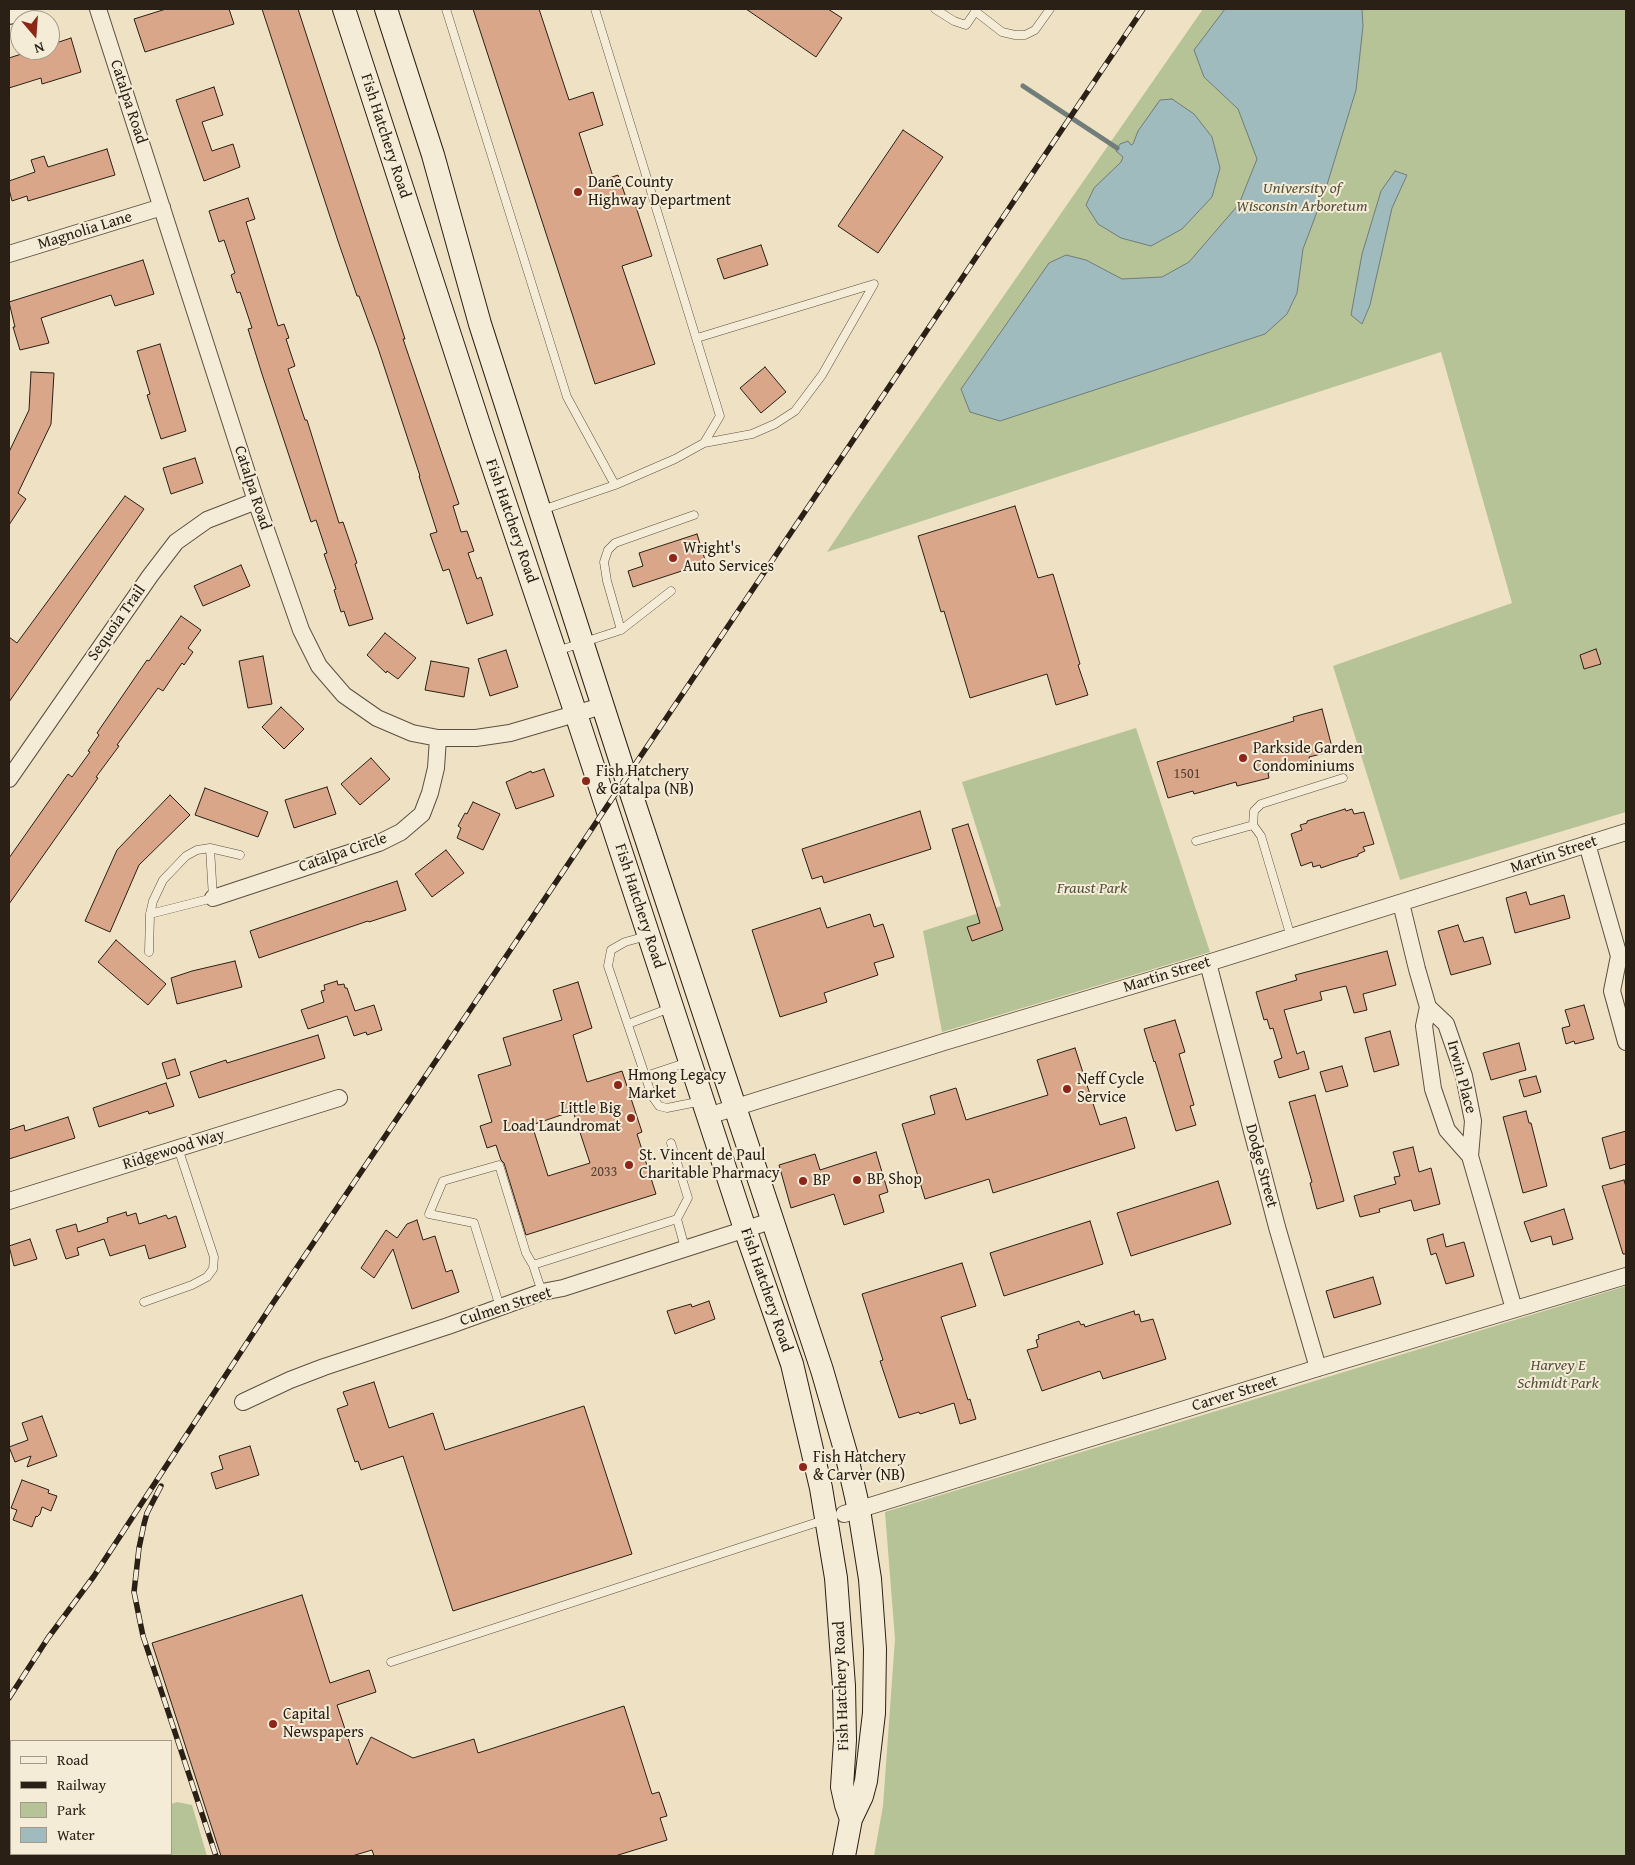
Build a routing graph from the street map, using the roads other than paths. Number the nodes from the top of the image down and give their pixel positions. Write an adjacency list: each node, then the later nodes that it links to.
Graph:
1 (23, 9): 10 (main road)
2 (98, 9): 11 (street, Catalpa Road)
3 (344, 9): 22 (main road, Fish Hatchery Road)
4 (386, 9): 17 (main road, Fish Hatchery Road)
5 (446, 9): 15 (lane)
6 (595, 9): 13 (lane)
7 (935, 9): 9 (lane)
8 (1050, 9): 9 (lane)
9 (976, 10)
10 (9, 13)
11 (162, 207): 12 (street, Magnolia Lane); 16 (street, Catalpa Road)
12 (9, 254)
13 (697, 338): 14 (lane); 14 (lane)
14 (704, 443): 15 (lane)
15 (615, 485): 17 (lane)
16 (256, 501): 25 (street, Catalpa Road); 27 (street, Sequoia Trail)
17 (540, 511): 21 (main road, Fish Hatchery Road)
18 (694, 515): 20 (lane)
19 (671, 591): 20 (lane)
20 (621, 630): 21 (lane)
21 (582, 643): 22 (lane); 23 (main road, Fish Hatchery Road)
22 (555, 652): 24 (main road, Fish Hatchery Road)
23 (602, 706): 24 (street, Catalpa Road); 49 (main road, Fish Hatchery Road)
24 (576, 714): 25 (street, Catalpa Road); 37 (main road, Fish Hatchery Road)
25 (438, 738): 34 (street, Catalpa Circle)
26 (1343, 778): 28 (lane)
27 (9, 779)
28 (1253, 825): 30 (lane); 38 (lane)
29 (1626, 832): 31 (street, Martin Street)
30 (1196, 841)
31 (1587, 844): 35 (street, Martin Street); 40 (street)
32 (210, 848): 33 (lane); 34 (lane); 36 (lane)
33 (240, 854)
34 (213, 898): 36 (lane)
35 (1401, 903): 38 (street, Martin Street); 43 (street, Irwin Place)
36 (150, 914): 39 (lane)
37 (649, 935): 42 (main road, Fish Hatchery Road); 44 (lane)
38 (1291, 937): 41 (street, Martin Street)
39 (149, 952)
40 (1622, 959): 45 (street)
41 (1208, 963): 49 (street, Martin Street); 65 (street, Dodge Street)
42 (672, 1007): 44 (lane); 46 (main road, Fish Hatchery Road)
43 (1428, 1007): 53 (street, Irwin Place); 53 (street, Irwin Place)
44 (628, 1024): 47 (lane)
45 (1626, 1042)
46 (690, 1062): 47 (lane); 50 (main road, Fish Hatchery Road)
47 (646, 1076): 50 (lane)
48 (338, 1098): 52 (street, Ridgewood Way)
49 (735, 1107): 50 (street, Martin Street); 56 (main road, Fish Hatchery Road)
50 (705, 1109): 57 (main road, Fish Hatchery Road)
51 (671, 1143): 55 (lane)
52 (178, 1148): 54 (street, Ridgewood Way); 62 (lane)
53 (1470, 1156): 64 (street, Irwin Place)
54 (9, 1201)
55 (677, 1219): 58 (lane); 59 (lane)
56 (771, 1220): 57 (street, Culmen Street); 67 (main road, Fish Hatchery Road)
57 (745, 1229): 58 (street, Culmen Street); 67 (main road, Fish Hatchery Road)
58 (685, 1248): 61 (street, Culmen Street)
59 (533, 1265): 61 (lane); 63 (lane)
60 (1626, 1276): 64 (street, Carver Street)
61 (542, 1292): 63 (street, Culmen Street)
62 (144, 1302)
63 (500, 1307): 66 (street, Culmen Street)
64 (1514, 1309): 65 (street, Carver Street)
65 (1318, 1368): 67 (street, Carver Street)
66 (243, 1402)
67 (843, 1514): 68 (lane); 69 (main road, Fish Hatchery Road); 69 (main road, Fish Hatchery Road)
68 (391, 1662)
69 (851, 1819): 70 (main road, Fish Hatchery Road)
70 (844, 1856)

